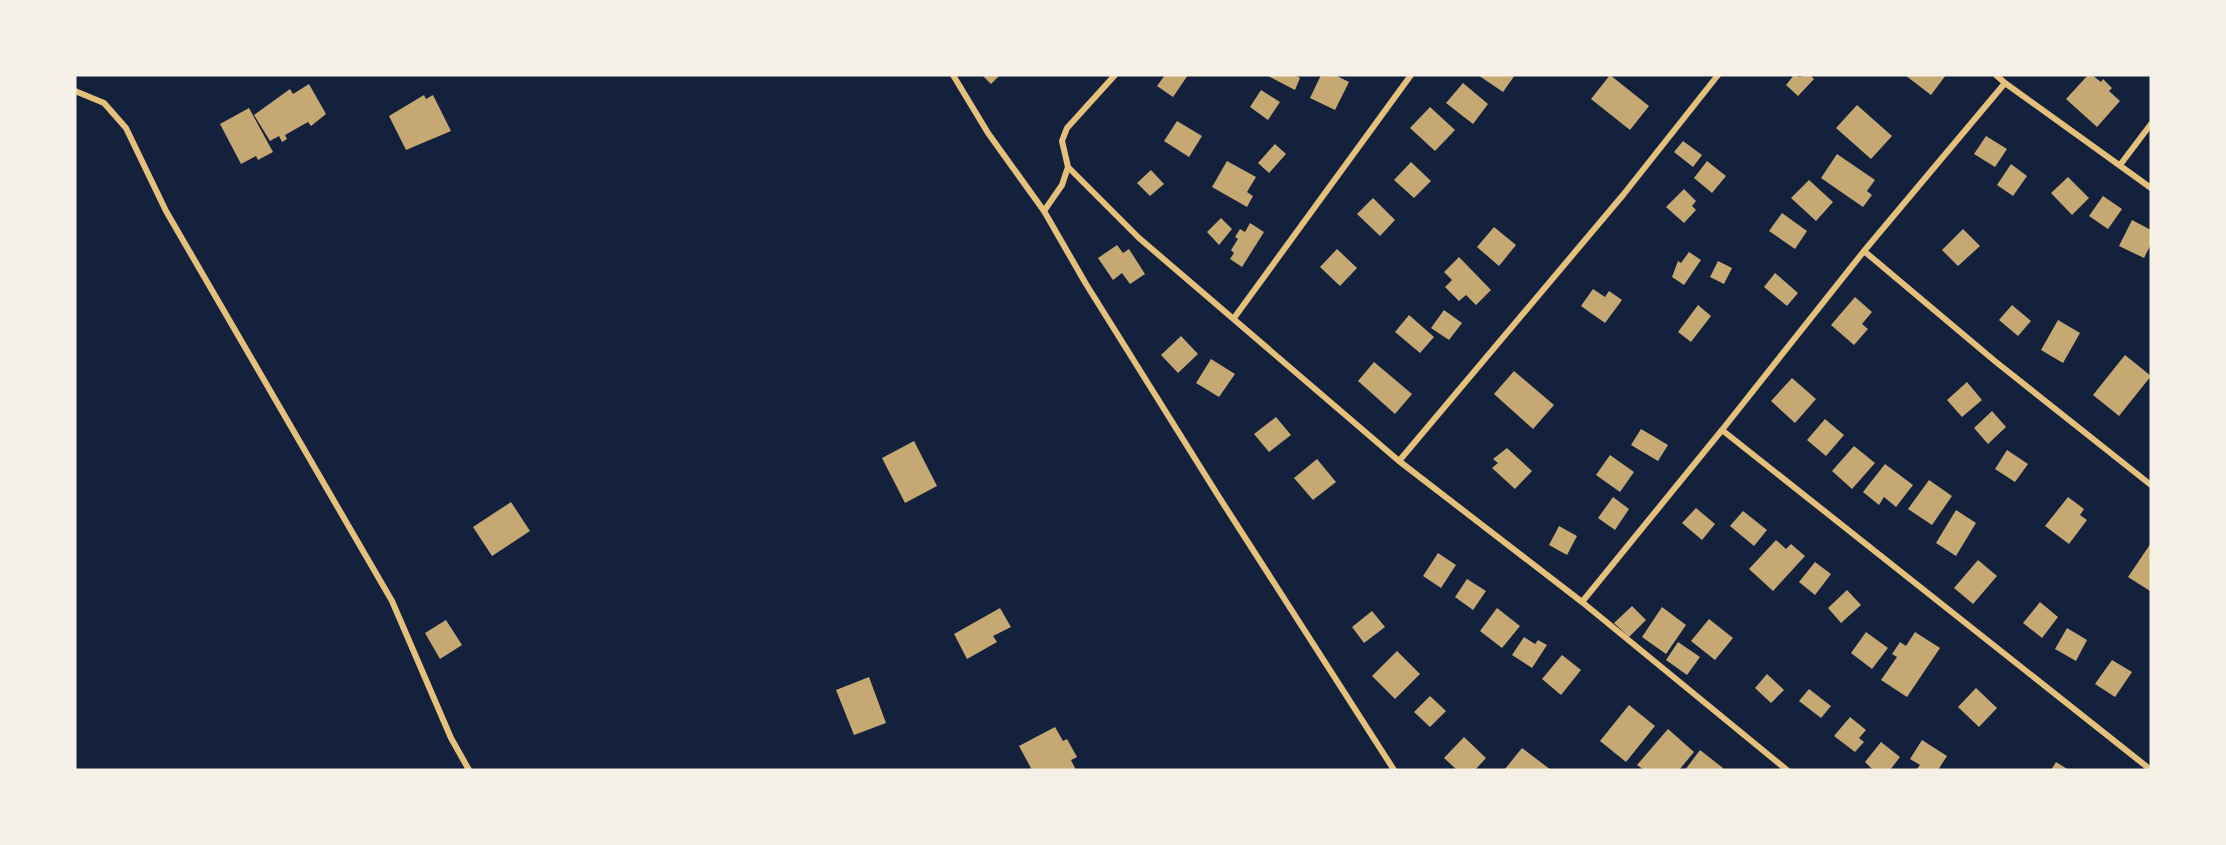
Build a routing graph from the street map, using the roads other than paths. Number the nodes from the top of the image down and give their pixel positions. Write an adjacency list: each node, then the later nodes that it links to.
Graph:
1 (953, 75): 12 (street)
2 (1115, 75): 10 (street)
3 (1411, 75): 14 (street)
4 (1718, 75): 16 (street)
5 (1996, 75): 6 (street)
6 (2005, 83): 9 (street); 13 (street)
7 (75, 92): 19 (street)
8 (2151, 124): 9 (street)
9 (2120, 165): 11 (street)
10 (1068, 167): 12 (street); 14 (street)
11 (2151, 188)
12 (1044, 211): 20 (street)
13 (1864, 251): 15 (street); 17 (street)
14 (1234, 318): 16 (street)
15 (1722, 430): 18 (street); 22 (street)
16 (1399, 461): 18 (street)
17 (2151, 485)
18 (1582, 602): 21 (street)
19 (469, 770)
20 (1394, 770)
21 (1787, 770)
22 (2151, 770)

